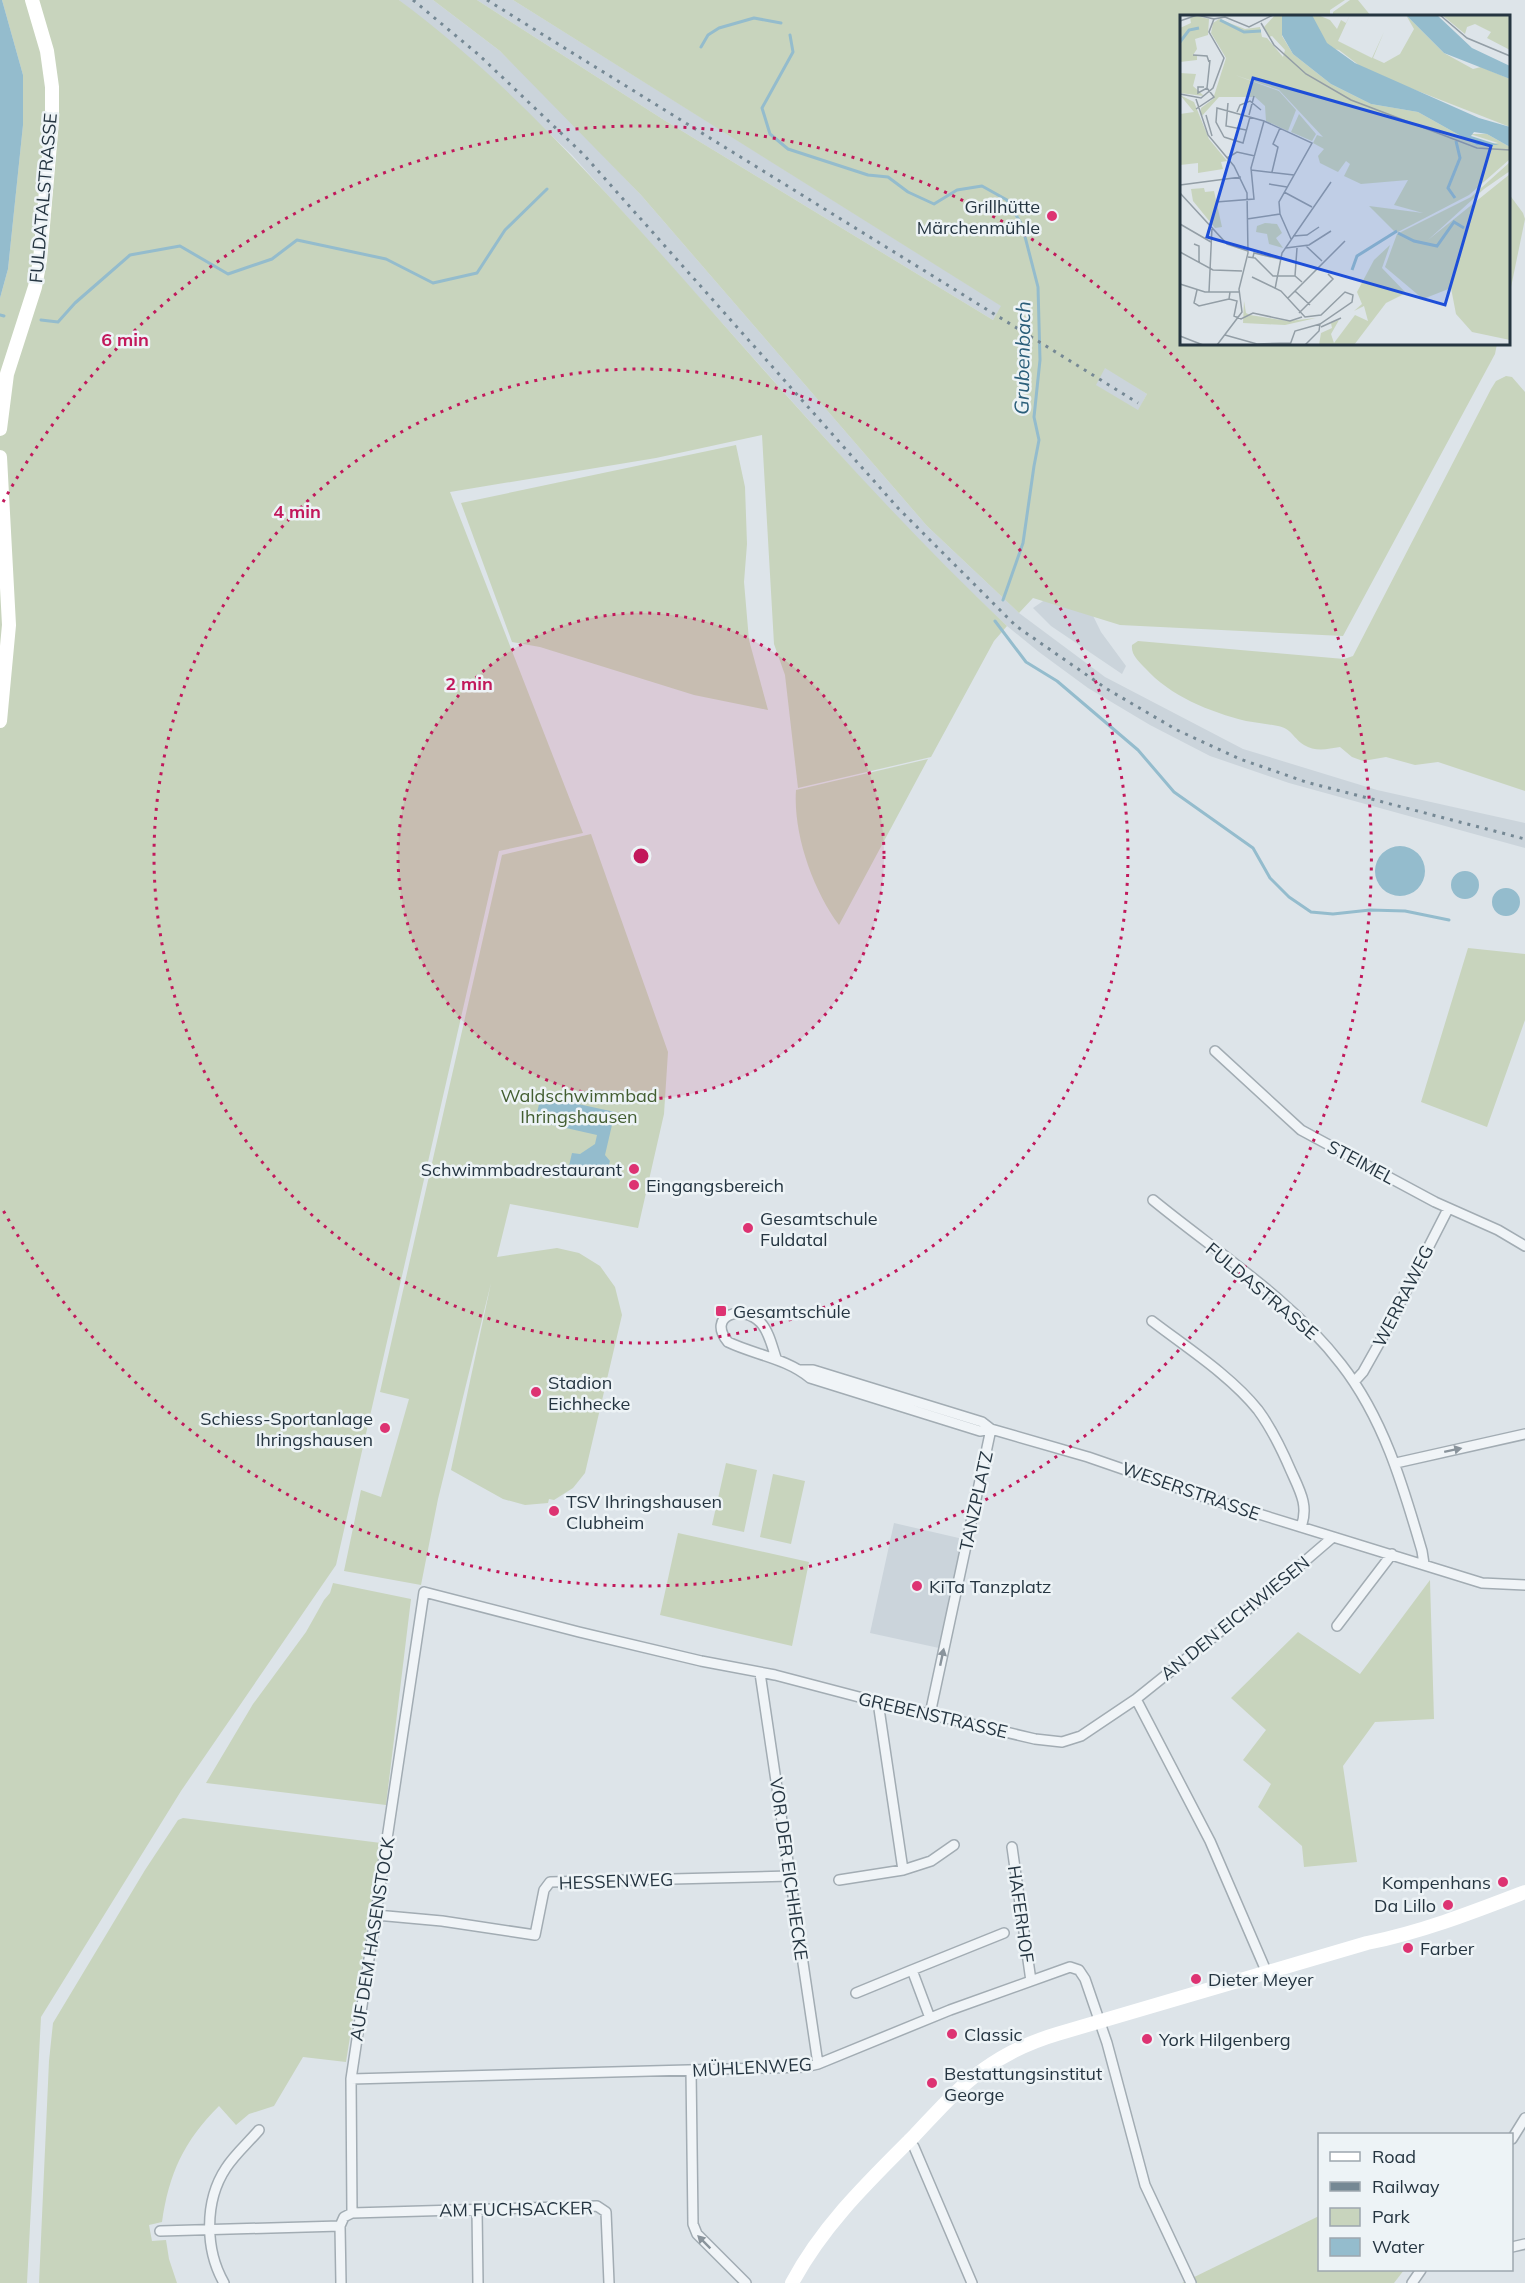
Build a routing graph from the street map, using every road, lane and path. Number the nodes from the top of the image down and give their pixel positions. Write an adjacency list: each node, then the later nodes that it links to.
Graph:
1 (32, 0): 2 (street, FULDATALSTRASSE)
2 (0, 429)
3 (0, 457): 4 (street)
4 (0, 721)
5 (1215, 1052): 7 (street, STEIMEL)
6 (1153, 1200): 11 (street, FULDASTRASSE)
7 (1448, 1209): 8 (street, STEIMEL); 11 (street, WERRAWEG)
8 (1525, 1246)
9 (1152, 1321): 15 (street)
10 (776, 1358): 10 (street, WESERSTRASSE); 12 (street, WESERSTRASSE)
11 (1354, 1382): 14 (street, FULDASTRASSE)
12 (991, 1429): 15 (street, WESERSTRASSE); 25 (street, TANZPLATZ, one-way to 12)
13 (1525, 1434): 14 (street, one-way to 13)
14 (1396, 1463): 18 (street, FULDASTRASSE)
15 (1301, 1527): 16 (street, WESERSTRASSE)
16 (1334, 1537): 17 (street, WESERSTRASSE); 23 (street, AN DEN EICHWIESEN)
17 (1392, 1554): 18 (street, WESERSTRASSE); 21 (street)
18 (1424, 1564): 19 (street)
19 (1525, 1585)
20 (424, 1592): 22 (street, GREBENSTRASSE); 32 (street, AUF DEM HASENSTOCK)
21 (1337, 1626)
22 (760, 1673): 24 (street, GREBENSTRASSE); 29 (street, VOR DER EICHHECKE)
23 (1136, 1698): 25 (street, GREBENSTRASSE); 35 (street)
24 (878, 1702): 25 (street, GREBENSTRASSE); 28 (street)
25 (930, 1714)
26 (954, 1845): 28 (street)
27 (1012, 1847): 36 (street, HAFERHOF)
28 (903, 1870): 30 (street)
29 (790, 1876): 32 (street, HESSENWEG); 40 (street, VOR DER EICHHECKE)
30 (839, 1880)
31 (1525, 1892): 35 (street)
32 (376, 1915): 42 (street, AUF DEM HASENSTOCK)
33 (1004, 1933): 34 (street)
34 (912, 1970): 37 (street); 38 (street)
35 (1267, 1973): 39 (street)
36 (1031, 1981): 38 (street, MÜHLENWEG); 39 (street, MÜHLENWEG)
37 (856, 1993)
38 (930, 2018): 40 (street, MÜHLENWEG)
39 (1100, 2020): 46 (street); 59 (street, MÜHLENWEG)
40 (818, 2064): 41 (street, MÜHLENWEG)
41 (691, 2070): 42 (street, MÜHLENWEG); 56 (street, one-way to 41)
42 (351, 2079): 48 (street, AUF DEM HASENSTOCK)
43 (1525, 2118): 45 (street)
44 (259, 2130): 50 (street)
45 (1513, 2137)
46 (908, 2141): 57 (street); 58 (street)
47 (477, 2210): 48 (street, AM FUCHSACKER); 54 (street); 55 (street, AM FUCHSACKER)
48 (352, 2213): 49 (street)
49 (339, 2226): 50 (street); 53 (street)
50 (210, 2229): 51 (street); 52 (street)
51 (160, 2231)
52 (224, 2283)
53 (341, 2283)
54 (478, 2283)
55 (609, 2283)
56 (746, 2283)
57 (792, 2283)
58 (972, 2283)
59 (1191, 2283)

